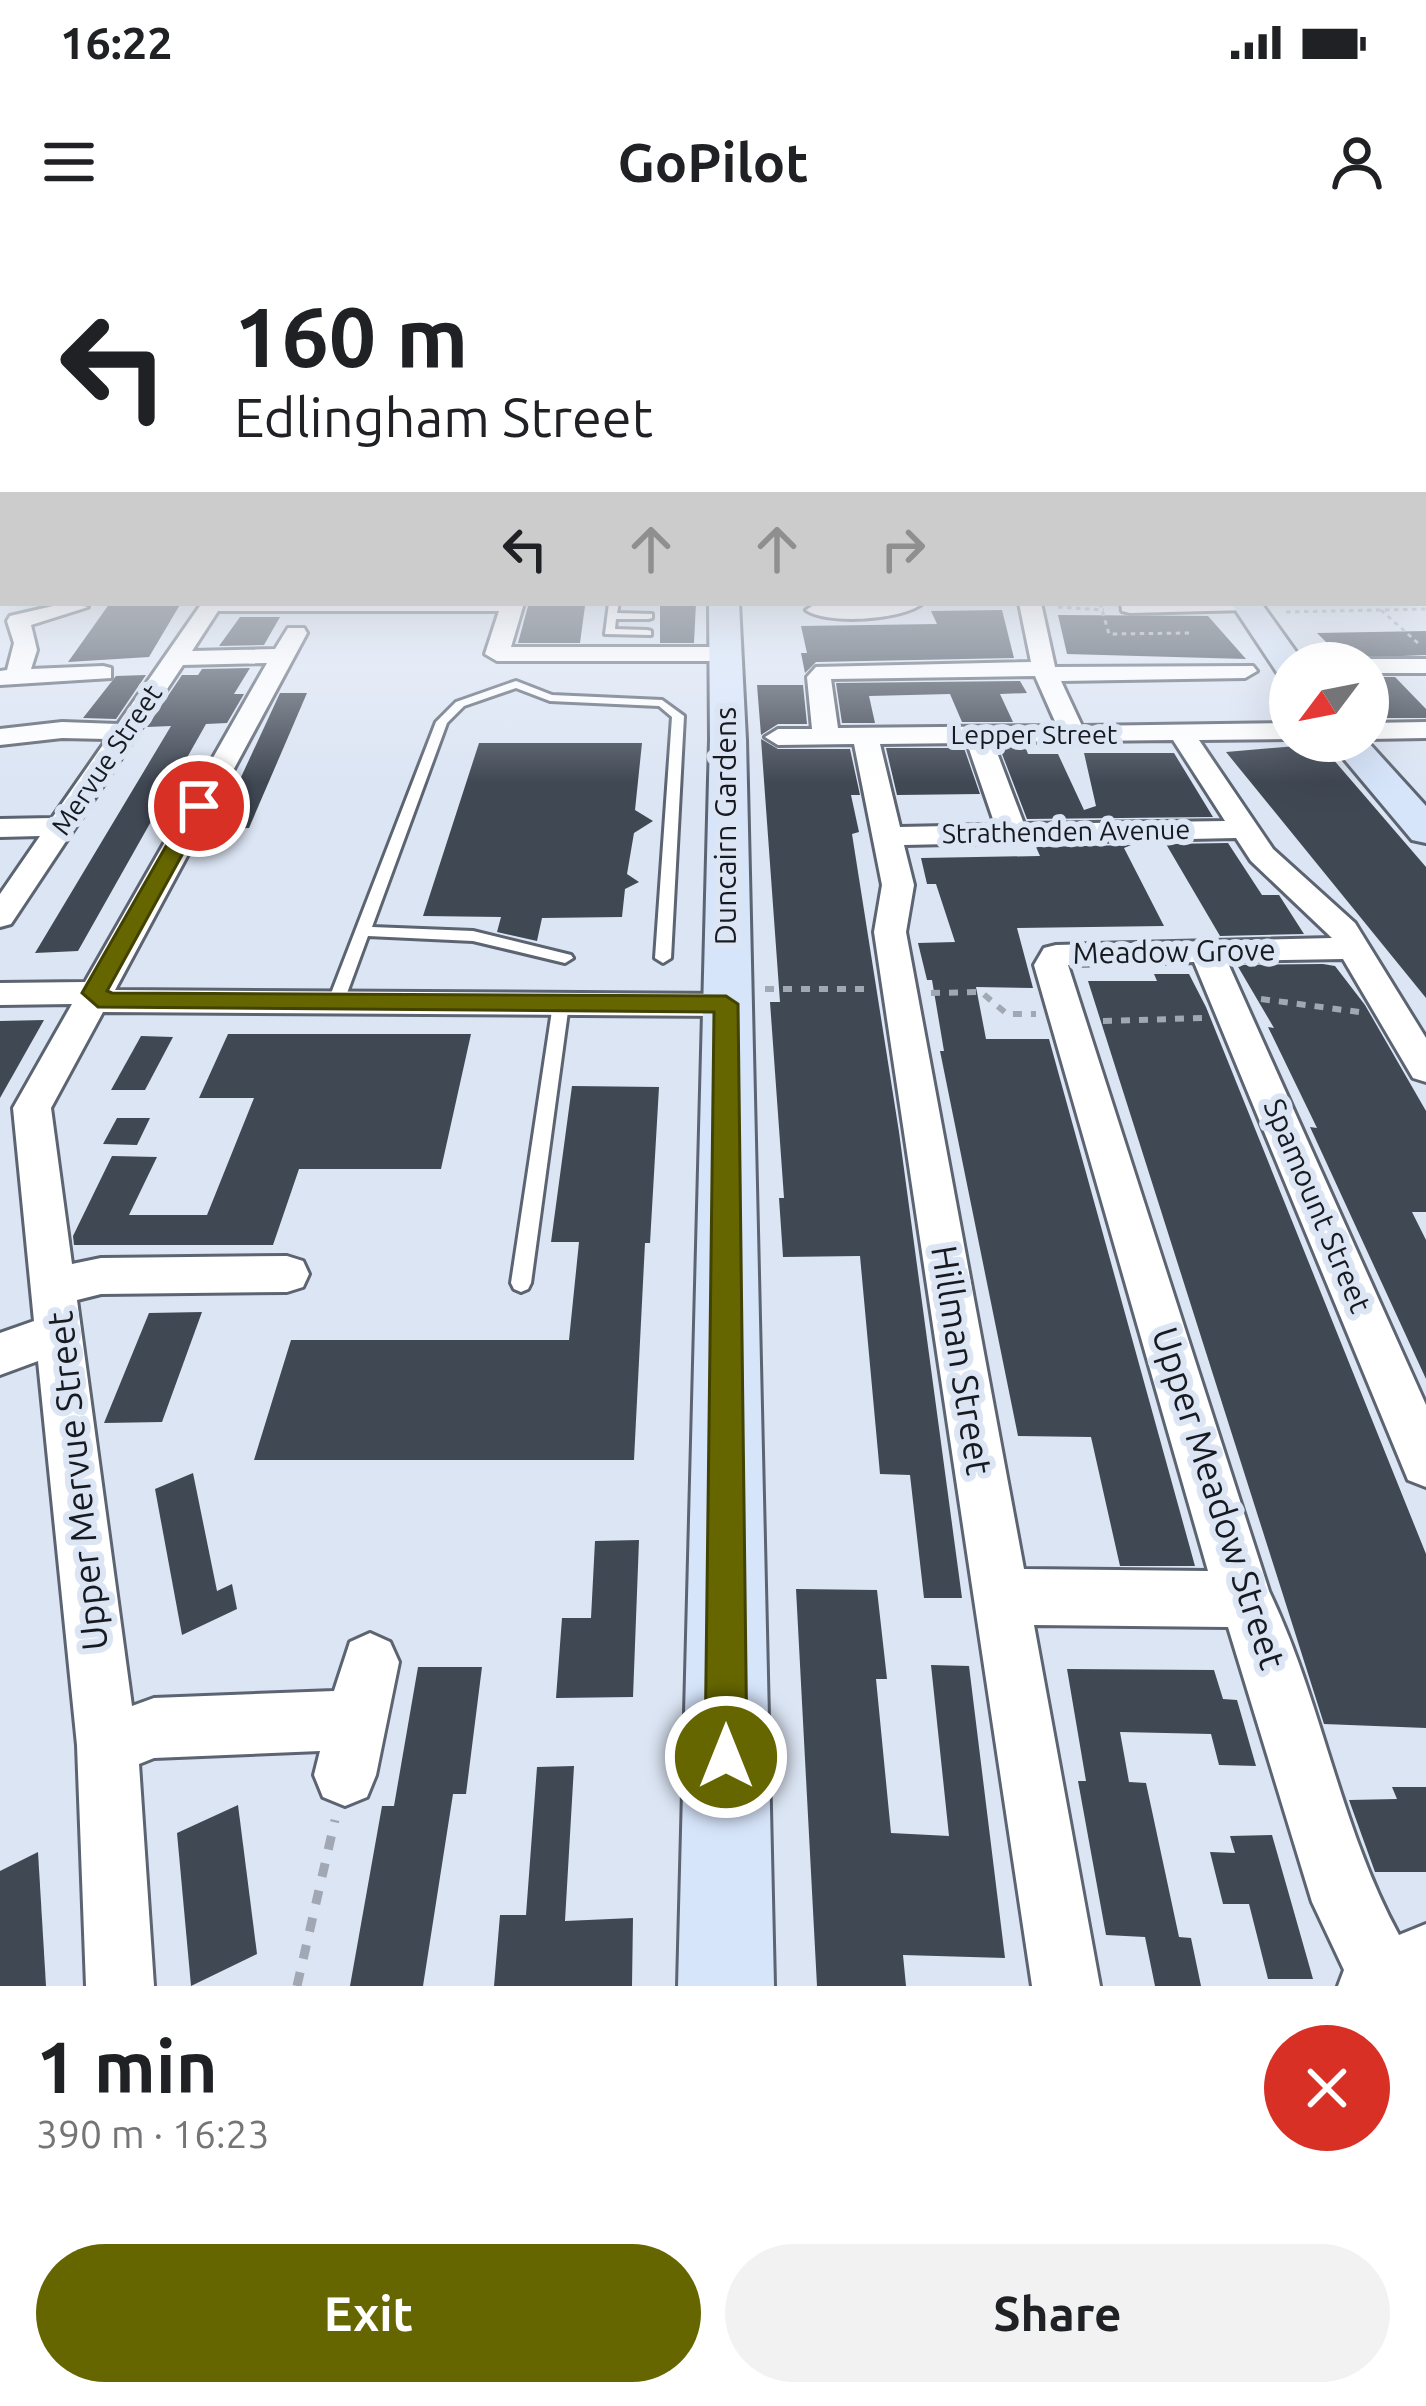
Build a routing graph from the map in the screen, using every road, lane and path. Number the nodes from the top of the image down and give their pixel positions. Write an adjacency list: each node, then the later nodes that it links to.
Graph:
1 (24, 620): 14 (street)
2 (201, 620): 9 (street, Mervue Street)
3 (508, 620): 7 (street)
4 (611, 620): 8 (lane)
5 (1034, 620): 13 (street)
6 (1390, 620): 10 (path)
7 (723, 629): 42 (street, Duncairn Gardens)
8 (647, 632)
9 (175, 658): 19 (street, Mervue Street); 40 (street, Upper Mervue Street)
10 (1425, 663): 11 (street)
11 (1389, 665)
12 (1245, 671): 13 (street)
13 (1045, 672): 22 (street, Hillman Street); 24 (street)
14 (7, 678): 15 (street)
15 (82, 679)
16 (1389, 730): 17 (street)
17 (1426, 730)
18 (1269, 731): 20 (street, Lepper Street)
19 (124, 732): 25 (street); 27 (street, Mervue Street)
20 (1181, 733): 24 (street, Lepper Street); 29 (street)
21 (778, 736): 22 (street, Lepper Street)
22 (845, 736): 23 (street, Lepper Street); 32 (street, Hillman Street)
23 (978, 736): 24 (street, Lepper Street); 31 (street)
24 (1074, 736)
25 (0, 737)
26 (1365, 762): 30 (street)
27 (63, 827): 28 (street); 33 (street, Mervue Street)
28 (0, 828)
29 (1245, 829): 31 (street, Strathenden Avenue); 35 (street)
30 (1426, 831)
31 (1012, 833): 32 (street, Strathenden Avenue)
32 (887, 836): 39 (street, Hillman Street)
33 (0, 917)
34 (363, 931): 37 (lane); 38 (lane); 44 (lane)
35 (1355, 948): 36 (street, Meadow Grove); 46 (street)
36 (1204, 951): 43 (street, Spamount Street); 47 (street, Meadow Grove)
37 (565, 958)
38 (663, 958)
39 (899, 989): 42 (path); 54 (street, Hillman Street)
40 (94, 993): 41 (street); 44 (street); 51 (street, Upper Mervue Street)
41 (0, 994)
42 (726, 996): 45 (street); 62 (street, Duncairn Gardens)
43 (1229, 997): 46 (path); 53 (street, Spamount Street)
44 (335, 1004): 45 (street)
45 (561, 1004): 50 (lane)
46 (1393, 1012): 48 (street)
47 (1066, 1015): 55 (street, Upper Meadow Street)
48 (1426, 1069)
49 (287, 1274): 51 (street)
50 (521, 1283)
51 (58, 1310): 52 (street); 57 (street, Upper Mervue Street)
52 (0, 1354)
53 (1426, 1463)
54 (1001, 1597): 55 (street); 63 (street, Hillman Street)
55 (1244, 1599): 59 (street, Upper Meadow Street)
56 (370, 1662): 58 (street)
57 (107, 1745): 58 (street); 60 (street, Upper Mervue Street)
58 (351, 1747): 61 (path)
59 (1394, 1973)
60 (120, 1986)
61 (297, 1986)
62 (726, 1986)
63 (1066, 1986)

